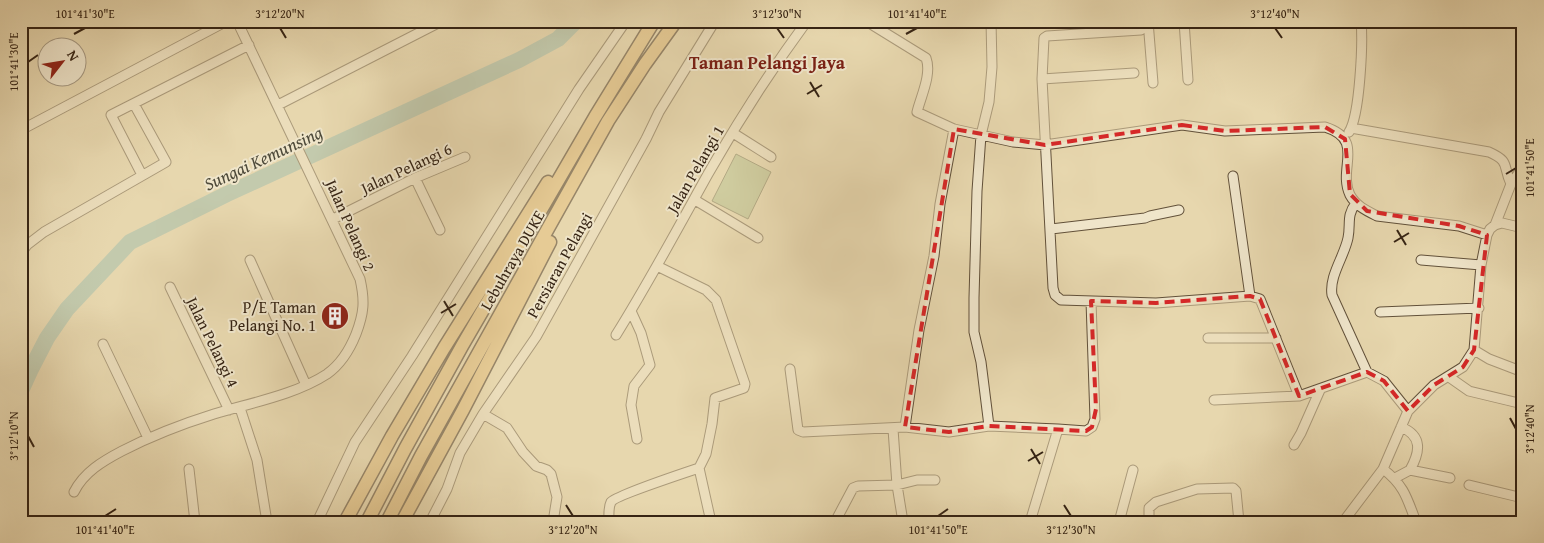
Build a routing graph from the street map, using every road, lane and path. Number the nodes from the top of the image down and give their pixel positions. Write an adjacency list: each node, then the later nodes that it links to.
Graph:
1 (227, 21): 25 (street)
2 (237, 21): 15 (street, Jalan Pelangi 2)
3 (442, 21): 21 (street)
4 (626, 21): 99 (street)
5 (654, 21): 22 (highway, Lebuhraya DUKE)
6 (676, 21): 30 (highway, Lebuhraya DUKE)
7 (715, 21): 76 (street, Persiaran Pelangi)
8 (807, 21): 26 (street, Jalan Pelangi 1)
9 (866, 21): 24 (street)
10 (991, 21): 27 (street)
11 (1148, 21): 19 (street)
12 (1184, 21): 18 (street)
13 (1361, 21): 23 (street)
14 (1141, 30): 17 (street)
15 (249, 45): 20 (street); 21 (street, Jalan Pelangi 2)
16 (1134, 73): 17 (street)
17 (1042, 79): 29 (street)
18 (1188, 80)
19 (1152, 82)
20 (134, 104): 34 (street); 34 (street)
21 (278, 105): 41 (street, Jalan Pelangi 2)
22 (595, 118): 100 (highway); 101 (highway, Lebuhraya DUKE)
23 (1351, 128): 28 (street); 37 (street)
24 (954, 129): 27 (street); 78 (street)
25 (21, 130)
26 (733, 133): 32 (street); 38 (street, Jalan Pelangi 1)
27 (981, 135): 29 (street); 77 (street)
28 (1345, 139): 29 (street); 39 (street)
29 (1045, 145): 44 (street)
30 (588, 156): 102 (highway, Lebuhraya DUKE); 103 (highway)
31 (465, 157): 36 (street, Jalan Pelangi 6)
32 (771, 157)
33 (1523, 167): 37 (street)
34 (142, 175): 48 (street)
35 (1233, 176): 54 (street)
36 (415, 178): 41 (street, Jalan Pelangi 6); 45 (street)
37 (1511, 184): 42 (street)
38 (695, 200): 47 (street); 52 (street, Jalan Pelangi 1)
39 (1356, 204): 46 (street); 65 (street)
40 (1179, 210): 44 (street)
41 (333, 219): 68 (street, Jalan Pelangi 2)
42 (1495, 225): 43 (street); 46 (street)
43 (1523, 228)
44 (1050, 229): 55 (street)
45 (440, 230)
46 (1487, 235): 51 (street)
47 (758, 238)
48 (21, 253)
49 (250, 260): 68 (street)
50 (1421, 260): 51 (street)
51 (1481, 265): 56 (street)
52 (657, 266): 57 (street, Jalan Pelangi 1); 85 (street)
53 (170, 286): 74 (street, Jalan Pelangi 4)
54 (1250, 296): 55 (street); 61 (street)
55 (1091, 301): 81 (street)
56 (1478, 308): 58 (street); 63 (street)
57 (631, 311): 59 (street, Jalan Pelangi 1); 83 (street)
58 (1380, 312)
59 (616, 335)
60 (1208, 338): 61 (street)
61 (1276, 338): 70 (street)
62 (103, 344): 82 (street)
63 (1474, 350): 66 (street); 67 (street)
64 (790, 369): 80 (street)
65 (1367, 372): 69 (street); 75 (street)
66 (1523, 372)
67 (1448, 376): 72 (street); 75 (street)
68 (306, 385): 73 (street, Jalan Pelangi 2)
69 (1320, 390): 70 (street); 84 (street)
70 (1298, 396): 71 (street)
71 (1214, 400)
72 (1523, 404)
73 (240, 408): 74 (street, Jalan Pelangi 2); 98 (street)
74 (229, 410): 82 (street, Jalan Pelangi 2)
75 (1408, 411): 79 (street)
76 (484, 414): 104 (street, Persiaran Pelangi); 105 (street)
77 (989, 426): 78 (street); 81 (street)
78 (905, 427): 80 (street)
79 (1402, 427): 88 (street); 89 (street)
80 (894, 429): 93 (street)
81 (1058, 429): 110 (street)
82 (148, 438): 95 (street, Jalan Pelangi 2)
83 (637, 439)
84 (1294, 445)
85 (699, 468): 106 (street); 107 (street)
86 (189, 469): 97 (street)
87 (1133, 470): 111 (street)
88 (1383, 470): 90 (street); 114 (street)
89 (1410, 470): 90 (street); 91 (street)
90 (1396, 478): 115 (street)
91 (1450, 478)
92 (935, 480): 93 (street)
93 (897, 485): 108 (street); 109 (street)
94 (1469, 485): 96 (street)
95 (74, 492)
96 (1523, 498)
97 (195, 522)
98 (267, 522)
99 (317, 522)
100 (345, 522)
101 (367, 522)
102 (387, 522)
103 (402, 522)
104 (430, 522)
105 (553, 522)
106 (609, 522)
107 (711, 522)
108 (835, 522)
109 (903, 522)
110 (1030, 522)
111 (1119, 522)
112 (1149, 522): 113 (street)
113 (1239, 522)
114 (1343, 522)
115 (1416, 522)

